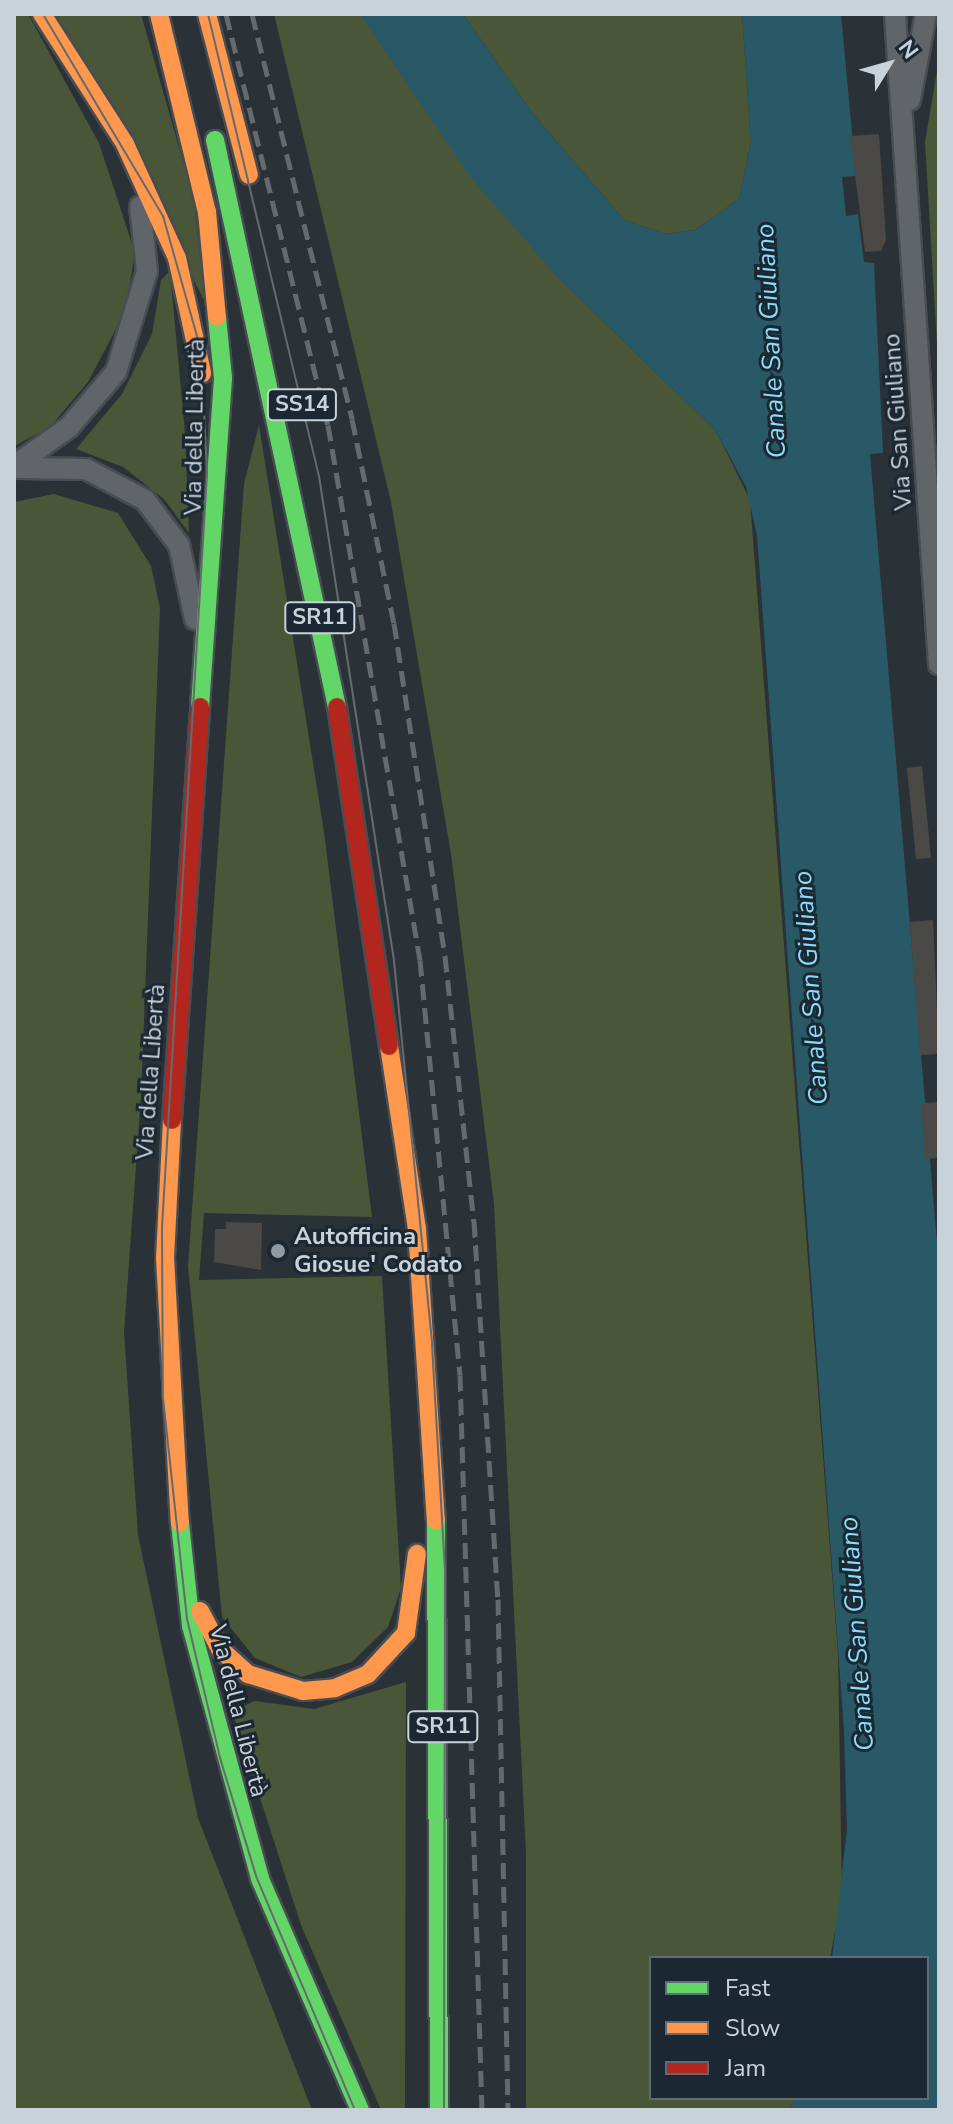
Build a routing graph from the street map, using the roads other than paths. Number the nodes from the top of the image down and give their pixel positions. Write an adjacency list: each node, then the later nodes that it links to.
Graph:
1 (42, 14): 7 (main road)
2 (159, 14): 15 (main road, Via della Libertà)
3 (207, 14): 9 (main road)
4 (895, 14): 8 (street, Via San Giuliano)
5 (926, 14): 8 (street, Via San Giuliano)
6 (211, 123): 10 (main road, SR11)
7 (125, 144): 11 (street); 12 (main road)
8 (908, 176): 13 (street, Via San Giuliano)
9 (255, 200)
10 (288, 456): 16 (main road, SR11); 17 (main road, SR11)
11 (14, 467): 12 (street)
12 (195, 620): 15 (main road)
13 (939, 665)
14 (354, 679): 17 (main road)
15 (189, 870): 19 (main road, Via della Libertà)
16 (391, 1206)
17 (417, 1229): 21 (main road, SR11)
18 (398, 1284): 19 (main road)
19 (178, 1508): 20 (main road, Via della Libertà)
20 (360, 2110)
21 (439, 2110)

